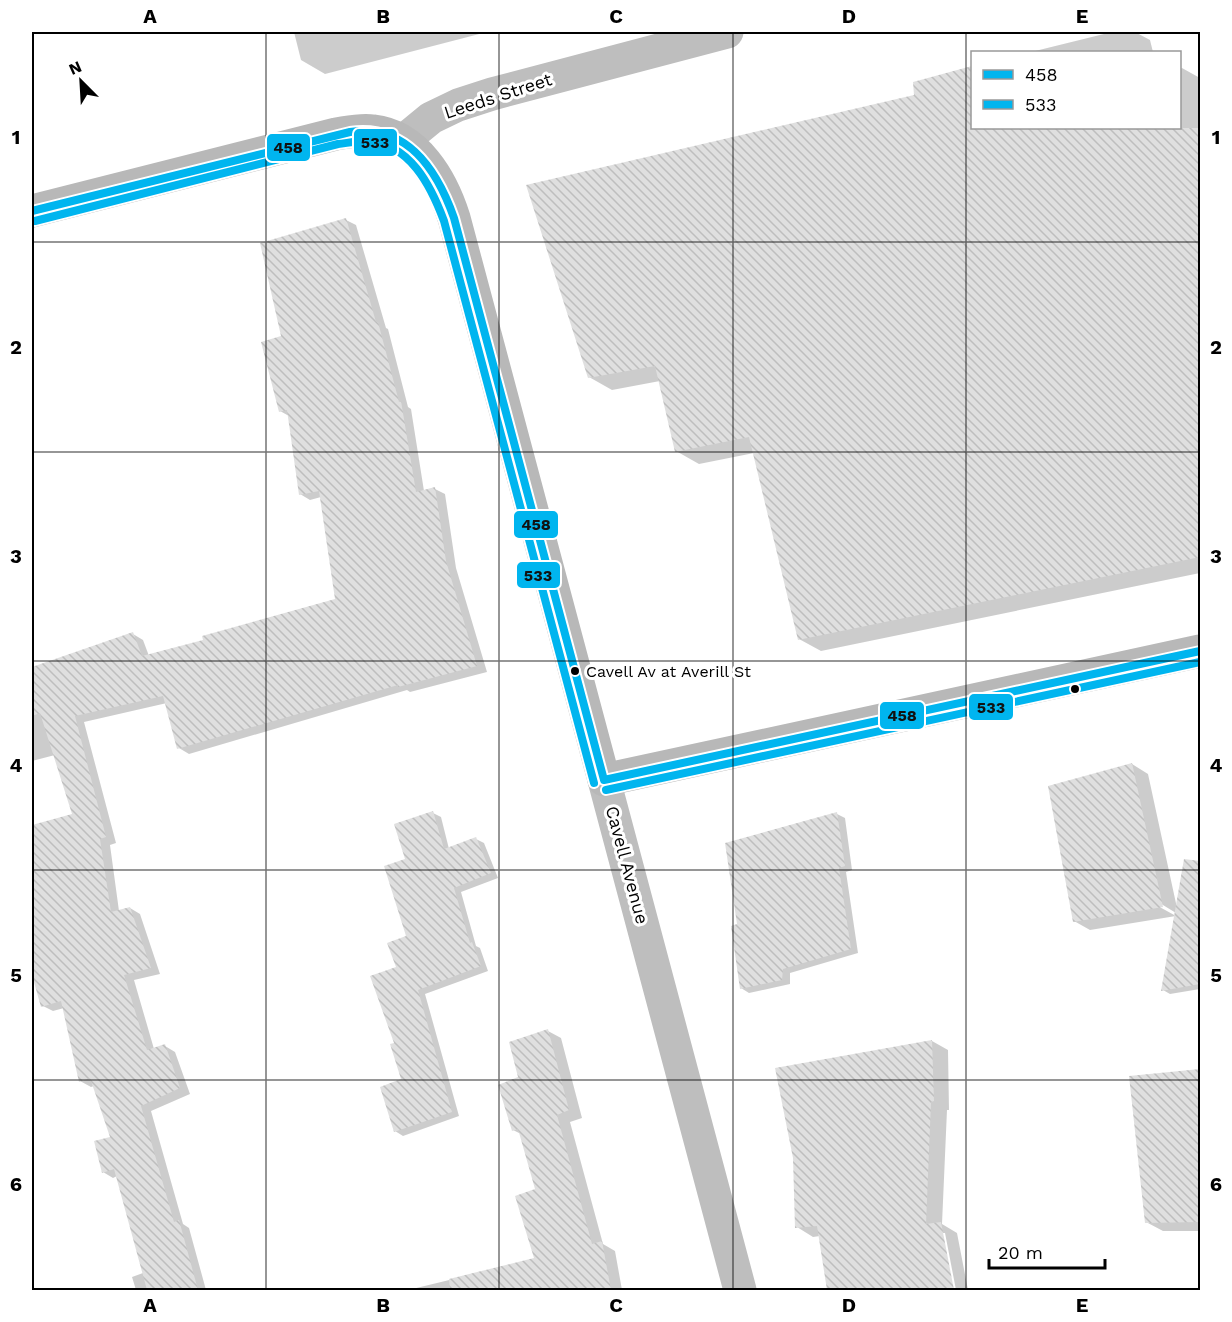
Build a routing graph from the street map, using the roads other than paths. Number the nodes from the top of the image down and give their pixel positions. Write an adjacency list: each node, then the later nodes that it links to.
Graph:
1 (728, 32): 2 (street, Leeds Street)
2 (403, 141): 3 (street); 5 (street, Cavell Avenue)
3 (32, 211)
4 (1200, 651): 5 (street)
5 (604, 780): 6 (street, Cavell Avenue)
6 (740, 1290)

